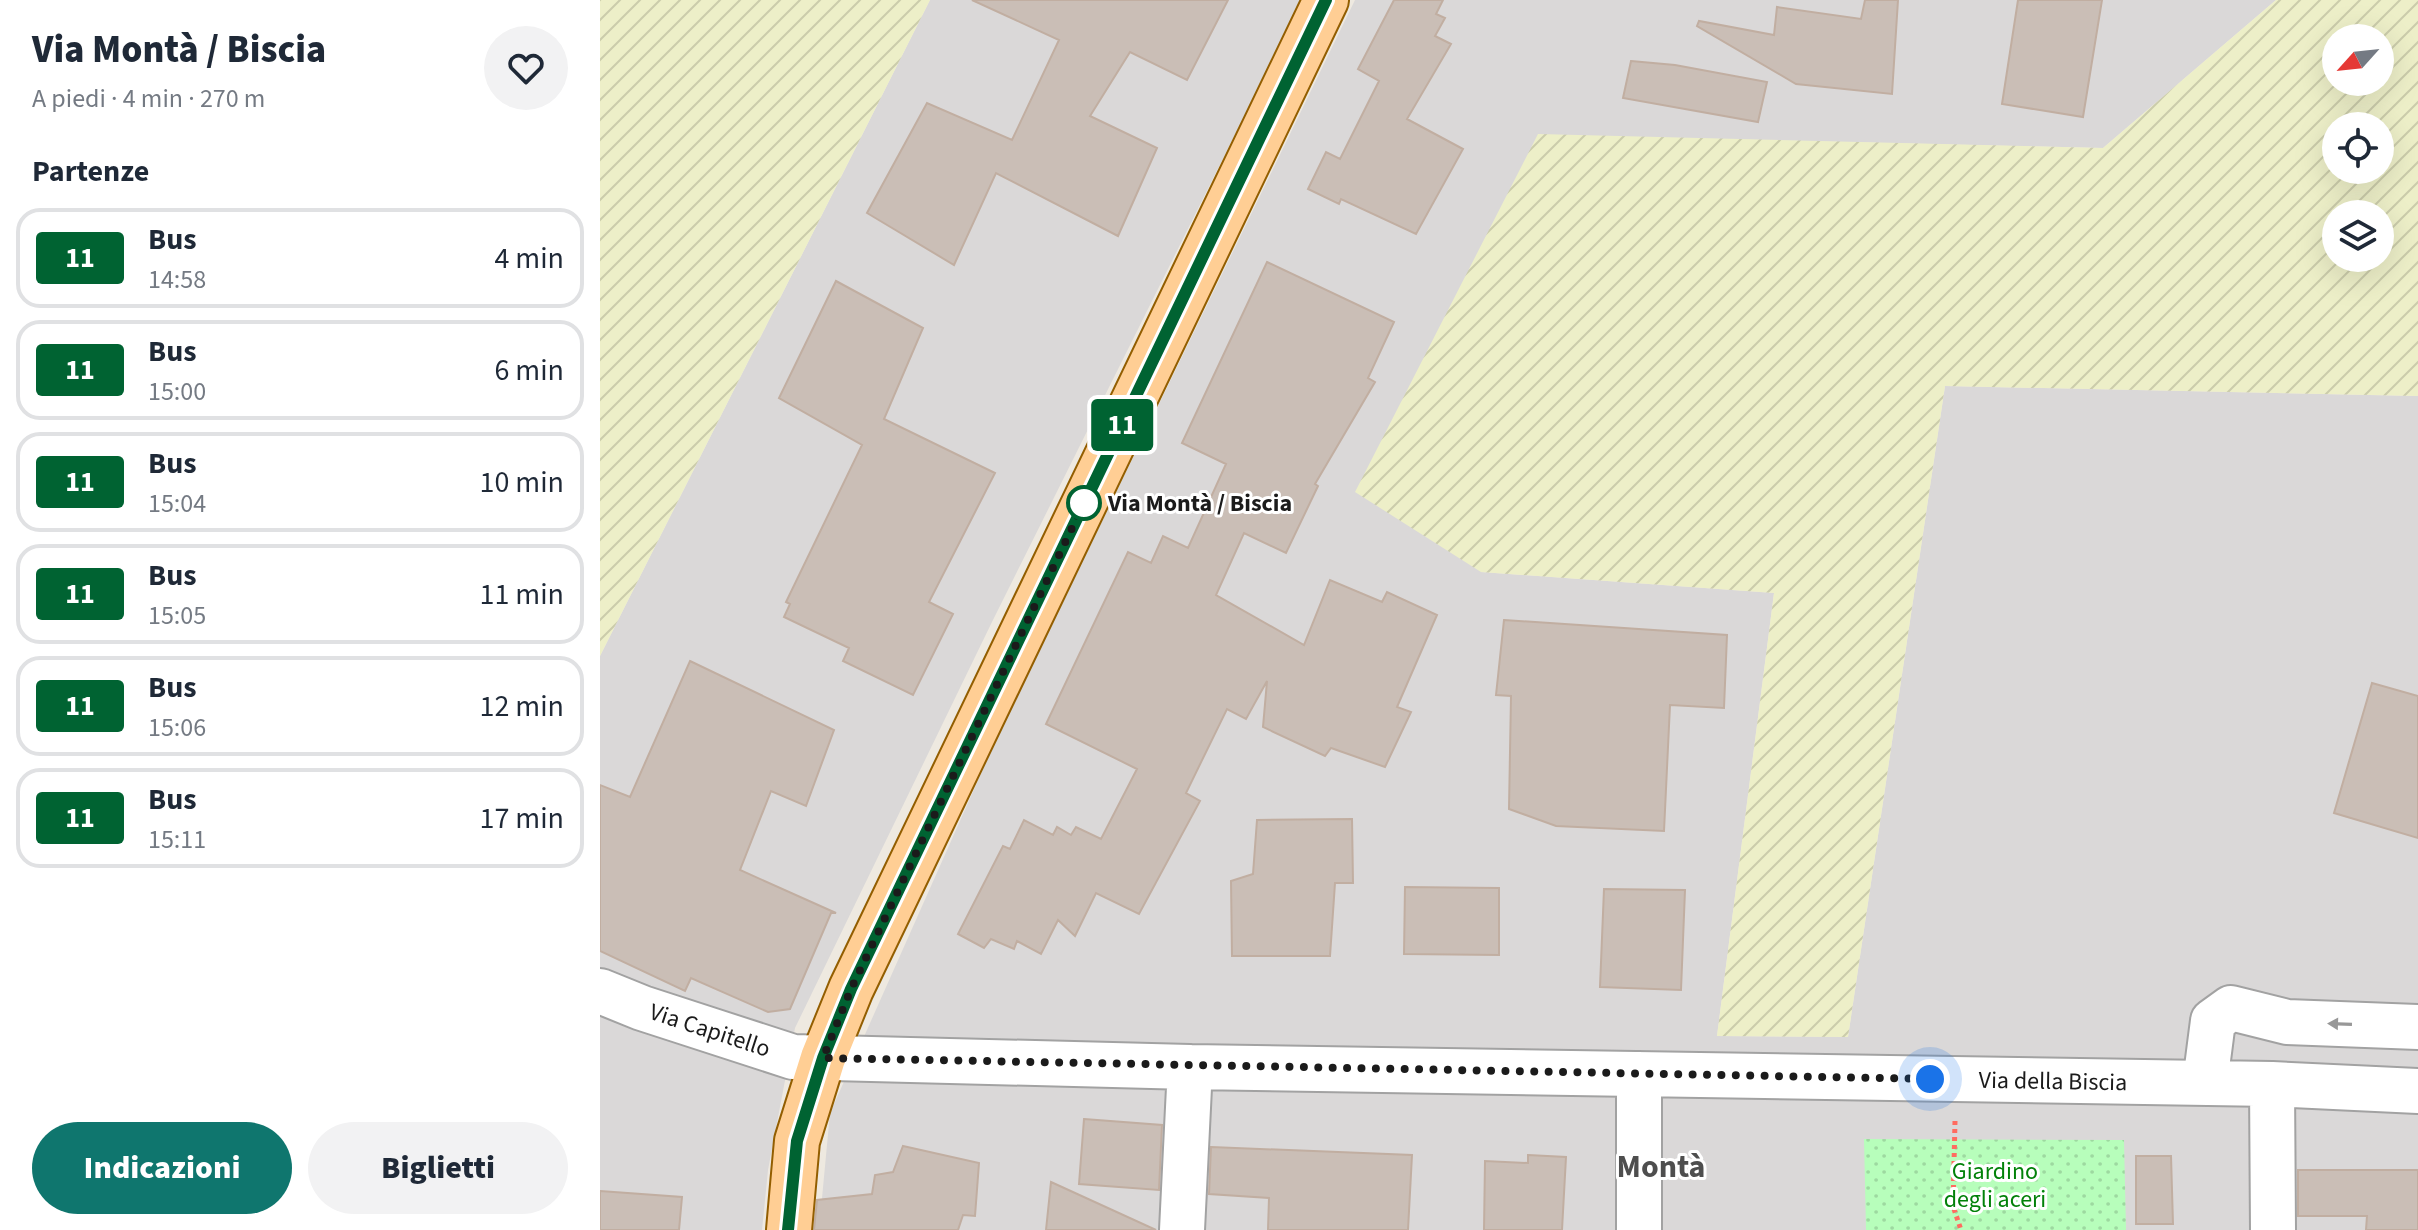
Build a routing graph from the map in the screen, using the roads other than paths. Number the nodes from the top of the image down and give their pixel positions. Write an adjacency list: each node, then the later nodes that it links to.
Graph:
1 (1326, 0): 4 (main road)
2 (600, 991): 4 (street, Via Capitello)
3 (2418, 1027): 7 (street, one-way to 7)
4 (823, 1058): 5 (street, Via della Biscia); 10 (main road)
5 (1190, 1067): 6 (street, Via della Biscia); 11 (street)
6 (1639, 1074): 7 (street, Via della Biscia); 12 (street)
7 (2205, 1083): 8 (street, Via della Biscia)
8 (2272, 1084): 9 (street, Via della Biscia); 13 (street)
9 (2418, 1091)
10 (789, 1230)
11 (1182, 1230)
12 (1639, 1230)
13 (2273, 1230)

